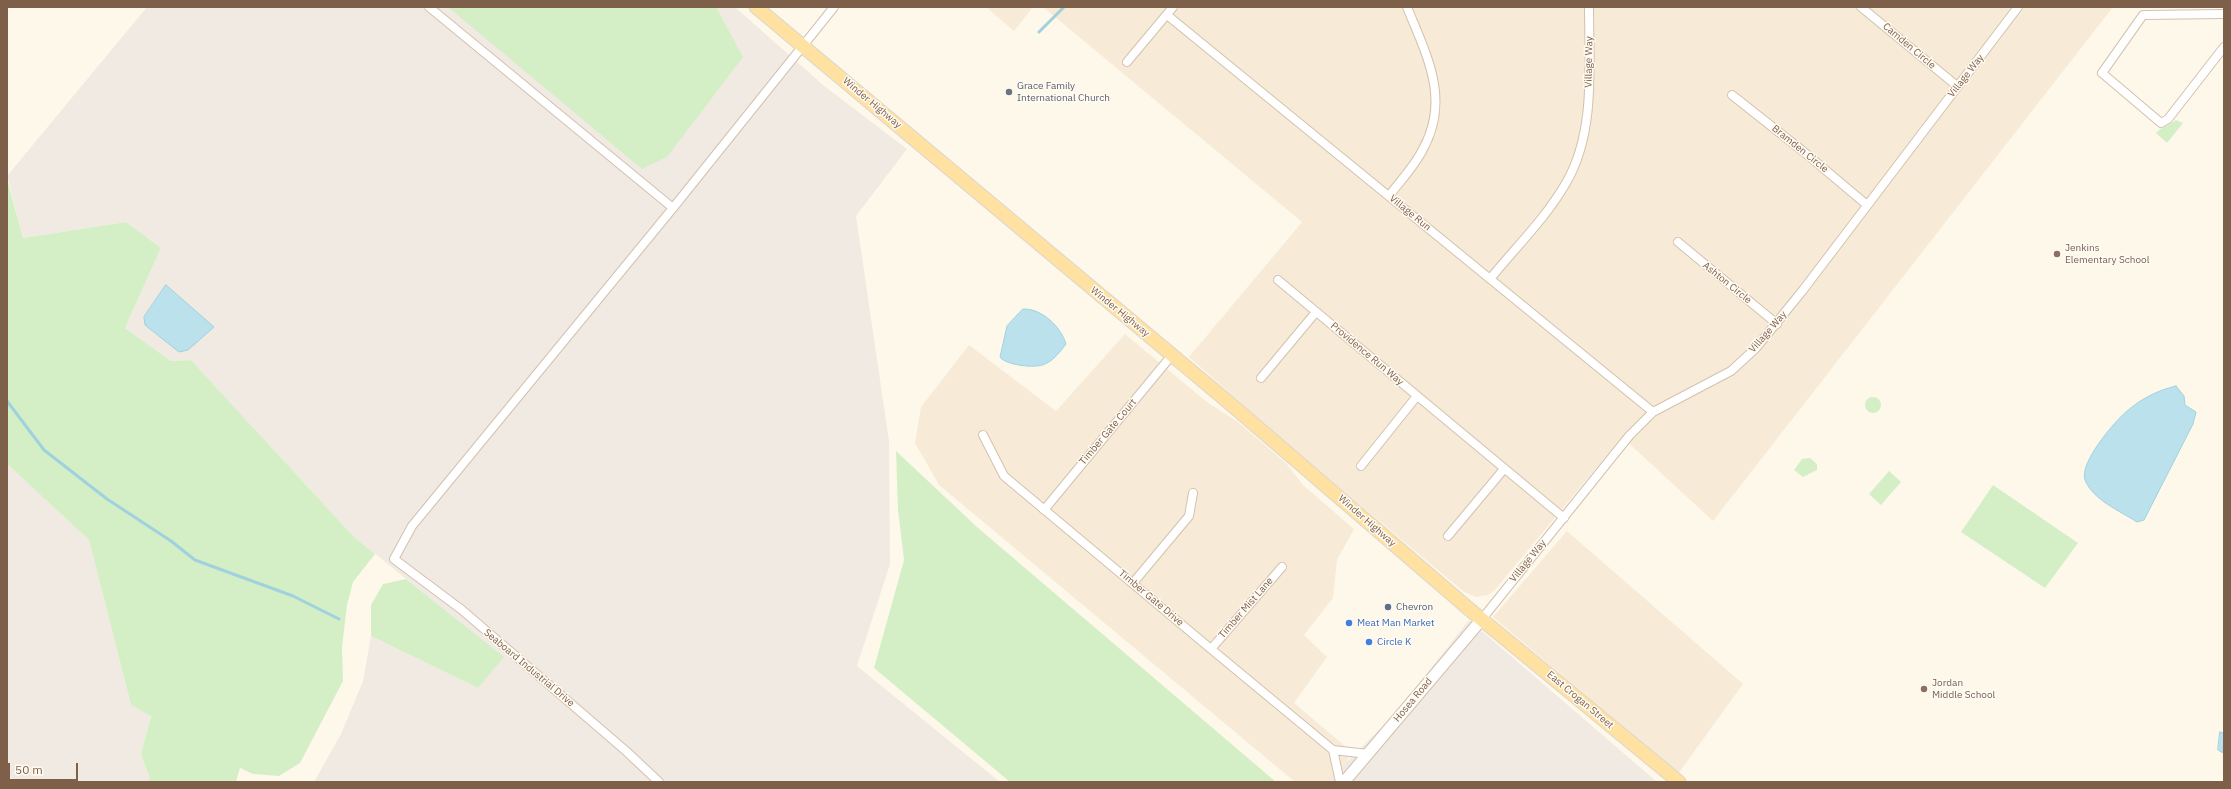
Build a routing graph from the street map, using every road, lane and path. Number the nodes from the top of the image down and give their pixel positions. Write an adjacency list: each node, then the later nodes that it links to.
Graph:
1 (429, 7): 18 (street)
2 (756, 7): 11 (main road, Winder Highway)
3 (834, 7): 11 (street)
4 (1173, 7): 10 (street)
5 (1407, 7): 16 (street)
6 (1589, 7): 20 (street, Village Way)
7 (1861, 7): 14 (street, Camden Circle)
8 (2018, 7): 14 (street, Village Way)
9 (2224, 14): 12 (street)
10 (1167, 15): 13 (street); 16 (street, Village Run)
11 (804, 46): 18 (street); 24 (main road, Winder Highway)
12 (2224, 47)
13 (1127, 62)
14 (1957, 86): 17 (street, Village Way)
15 (1732, 95): 17 (street, Bramden Circle)
16 (1389, 196): 20 (street, Village Run)
17 (1867, 205): 23 (street, Village Way)
18 (673, 208): 41 (street, Seaboard Industrial Drive)
19 (1678, 242): 23 (street, Ashton Circle)
20 (1490, 278): 27 (street, Village Run)
21 (1278, 280): 22 (street, Providence Run Way)
22 (1316, 312): 25 (street); 26 (street, Providence Run Way)
23 (1777, 324): 27 (street, Village Way)
24 (1172, 354): 32 (street, Timber Gate Court); 37 (main road, Winder Highway)
25 (1261, 378)
26 (1417, 396): 29 (street); 30 (street, Providence Run Way)
27 (1653, 412): 33 (street, Village Way)
28 (983, 434): 32 (street, Timber Gate Drive)
29 (1361, 466)
30 (1504, 469): 33 (street, Providence Run Way); 34 (street)
31 (1193, 493): 36 (street)
32 (1044, 510): 36 (street, Timber Gate Drive)
33 (1564, 518): 37 (street, Village Way)
34 (1448, 536)
35 (1282, 567): 38 (street, Timber Mist Lane)
36 (1133, 584): 38 (street, Timber Gate Drive)
37 (1482, 619): 40 (street, Hosea Road); 44 (main road, East Crogan Street)
38 (1211, 649): 39 (street, Timber Gate Drive)
39 (1334, 750): 40 (street); 42 (street)
40 (1368, 754): 43 (street, Hosea Road)
41 (659, 782)
42 (1340, 782)
43 (1344, 782)
44 (1679, 782)

